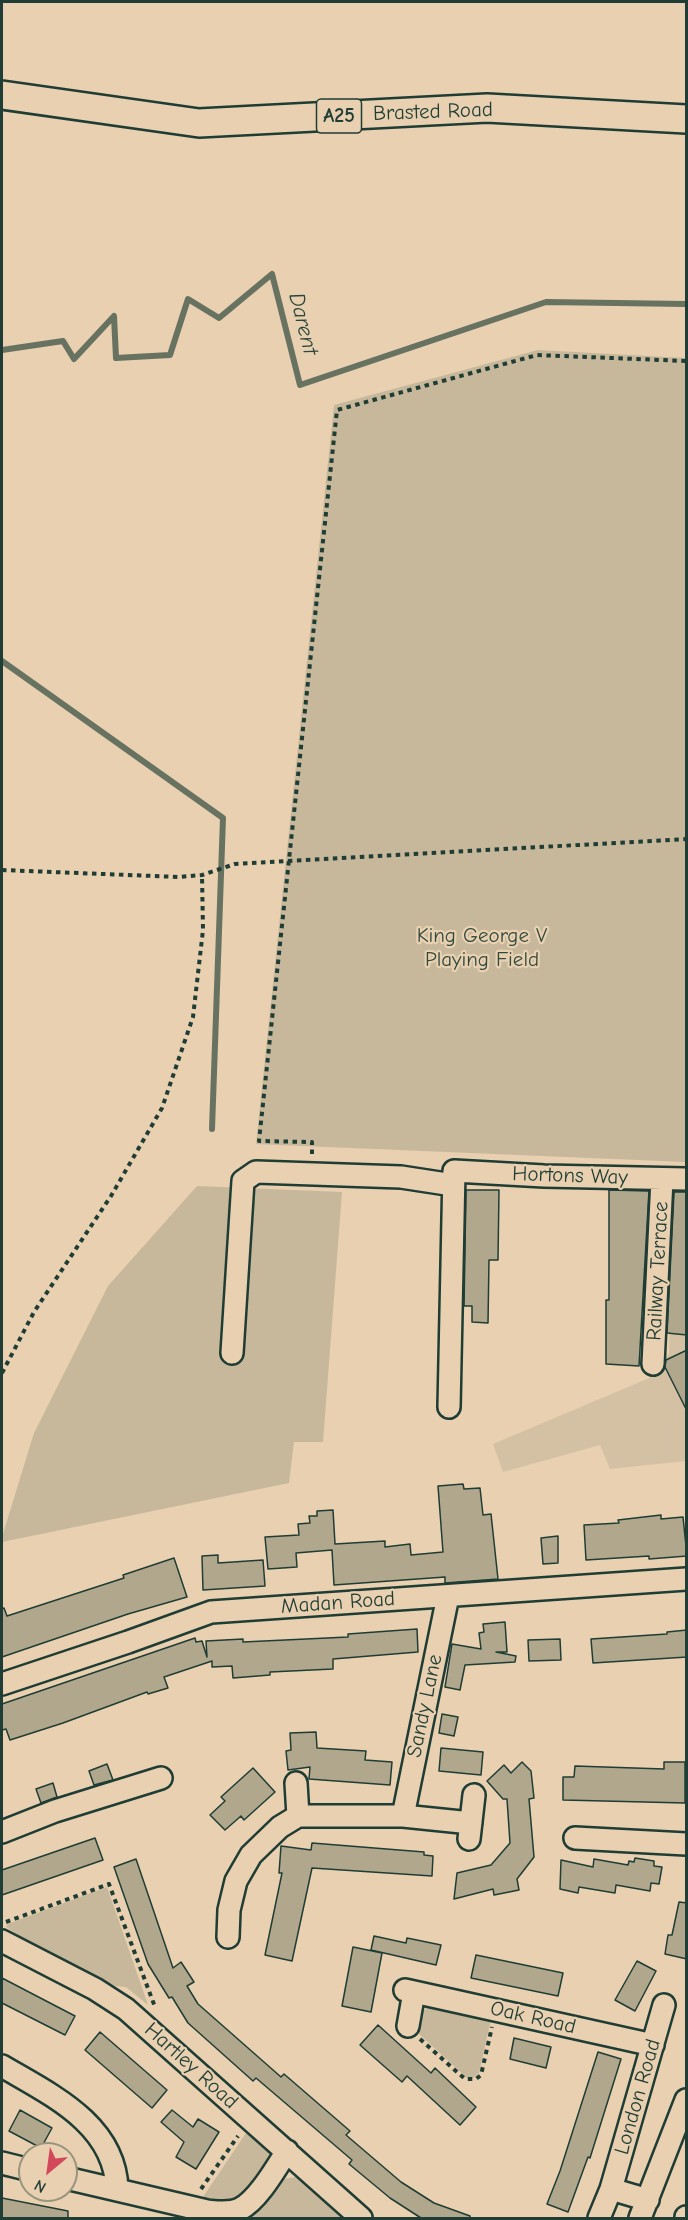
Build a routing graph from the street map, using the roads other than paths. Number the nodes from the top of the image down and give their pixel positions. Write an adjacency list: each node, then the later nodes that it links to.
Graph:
1 (2, 96): 2 (main road, Brasted Road / A25)
2 (687, 119)
3 (453, 1178): 4 (street, Hortons Way); 6 (street, Hortons Way); 8 (street)
4 (662, 1179): 5 (street, Hortons Way); 7 (street, Railway Terrace)
5 (687, 1179)
6 (232, 1353)
7 (653, 1364)
8 (448, 1407)
9 (687, 1579): 10 (street, Madan Road)
10 (448, 1596): 11 (street, Madan Road); 16 (street, Sandy Lane)
11 (2, 1684)
12 (161, 1778): 17 (street)
13 (296, 1783): 15 (street)
14 (474, 1796): 16 (street)
15 (298, 1816): 16 (street); 20 (street)
16 (403, 1816)
17 (2, 1832)
18 (575, 1838): 19 (street)
19 (687, 1844)
20 (228, 1937)
21 (2, 1941): 27 (street, Hartley Road)
22 (664, 2005): 24 (street, London Road)
23 (408, 2026): 24 (street, Oak Road)
24 (652, 2045): 32 (street, London Road)
25 (2, 2067): 31 (street)
26 (687, 2100): 33 (street, London Road)
27 (287, 2151): 31 (street); 34 (street, Hartley Road)
28 (2, 2163): 29 (street)
29 (18, 2167)
30 (78, 2181): 31 (street)
31 (117, 2189)
32 (611, 2189): 33 (street, London Road); 35 (street, London Road)
33 (644, 2209)
34 (361, 2218)
35 (599, 2218)

